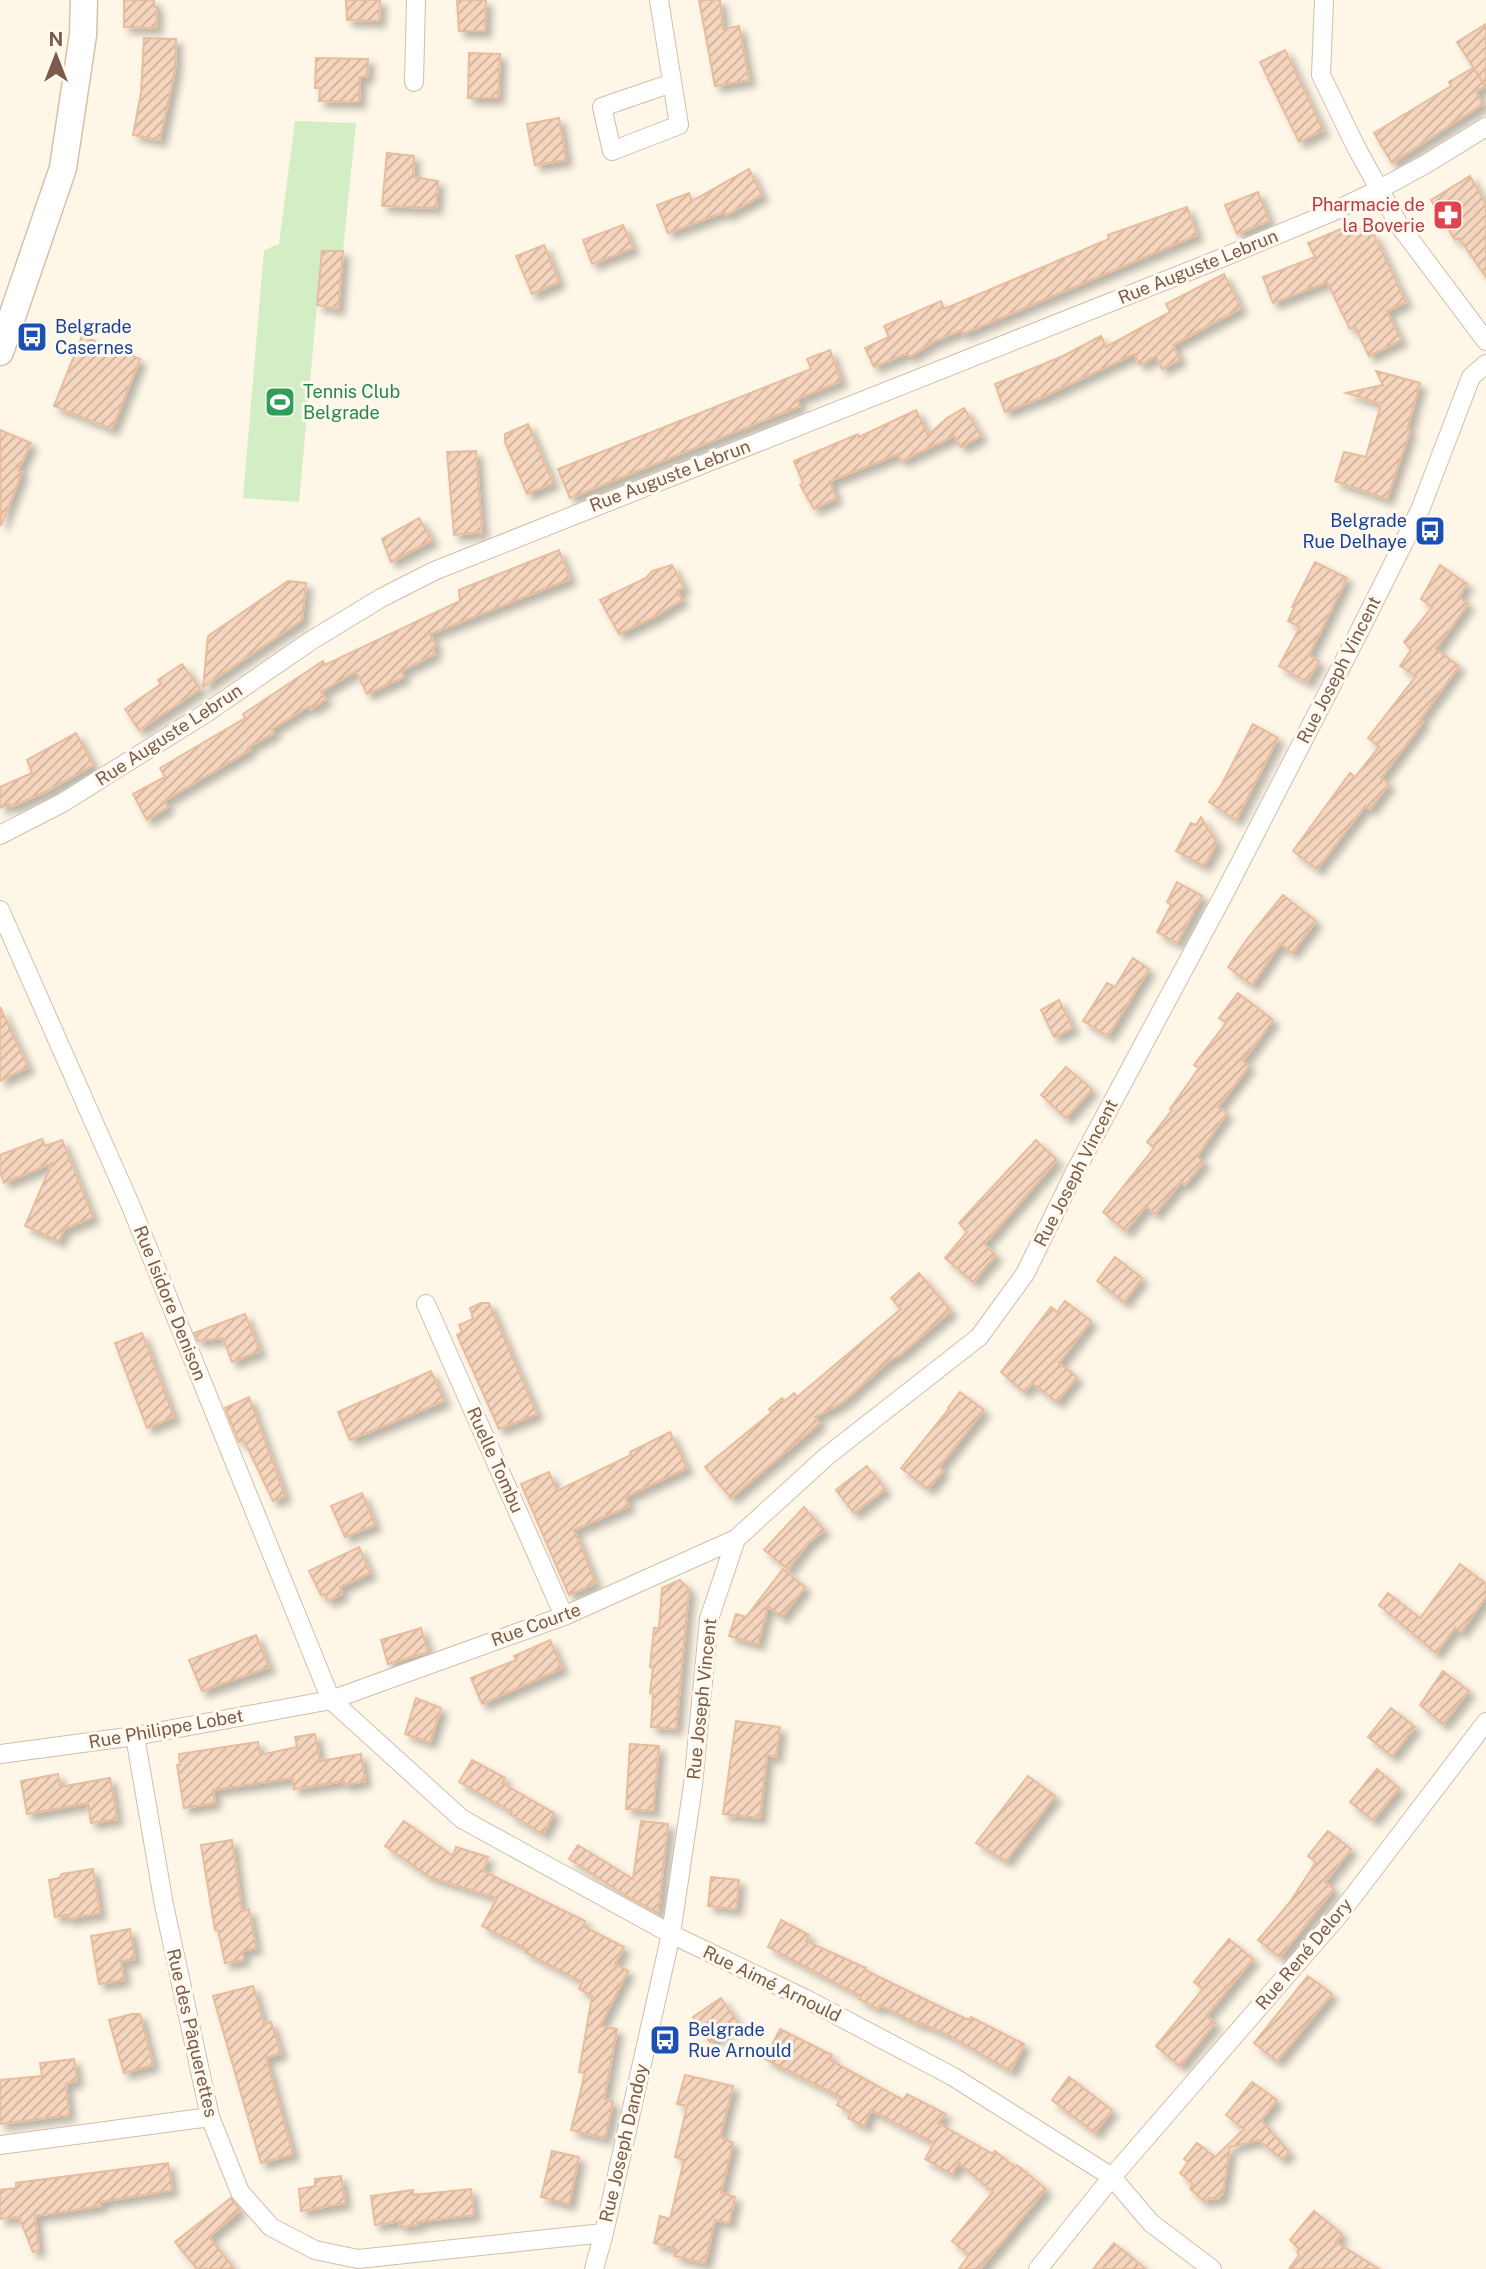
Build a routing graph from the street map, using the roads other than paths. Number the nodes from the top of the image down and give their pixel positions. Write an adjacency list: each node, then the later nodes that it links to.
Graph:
1 (84, 0): 10 (street)
2 (416, 0): 5 (street)
3 (659, 0): 6 (street)
4 (1324, 0): 8 (street)
5 (414, 82)
6 (672, 83): 6 (street)
7 (1486, 127): 8 (street, Rue Auguste Lebrun)
8 (1378, 190): 9 (street); 12 (street, Rue Auguste Lebrun)
9 (1486, 341)
10 (0, 352)
11 (1486, 364): 15 (street, Rue Joseph Vincent)
12 (0, 835)
13 (0, 910): 17 (street, Rue Isidore Denison)
14 (426, 1304): 16 (street, Ruelle Tombu)
15 (736, 1539): 16 (street, Rue Courte); 21 (street, Rue Joseph Vincent)
16 (564, 1616): 17 (street, Rue Courte)
17 (331, 1700): 19 (street, Rue Philippe Lobet); 21 (street, Rue Aimé Arnould)
18 (1486, 1722): 24 (street, Rue René Delory)
19 (135, 1736): 20 (street, Rue Philippe Lobet); 22 (street, Rue des Pâquerettes)
20 (0, 1754)
21 (671, 1934): 24 (street, Rue Aimé Arnould); 25 (street, Rue Joseph Dandoy)
22 (210, 2117): 23 (street); 25 (street, Rue des Pâquerettes)
23 (0, 2145)
24 (1112, 2177): 27 (street, Rue René Delory); 28 (street, Rue Aimé Arnould)
25 (604, 2232): 26 (street, Rue Joseph Dandoy)
26 (594, 2269)
27 (1038, 2269)
28 (1212, 2269)

